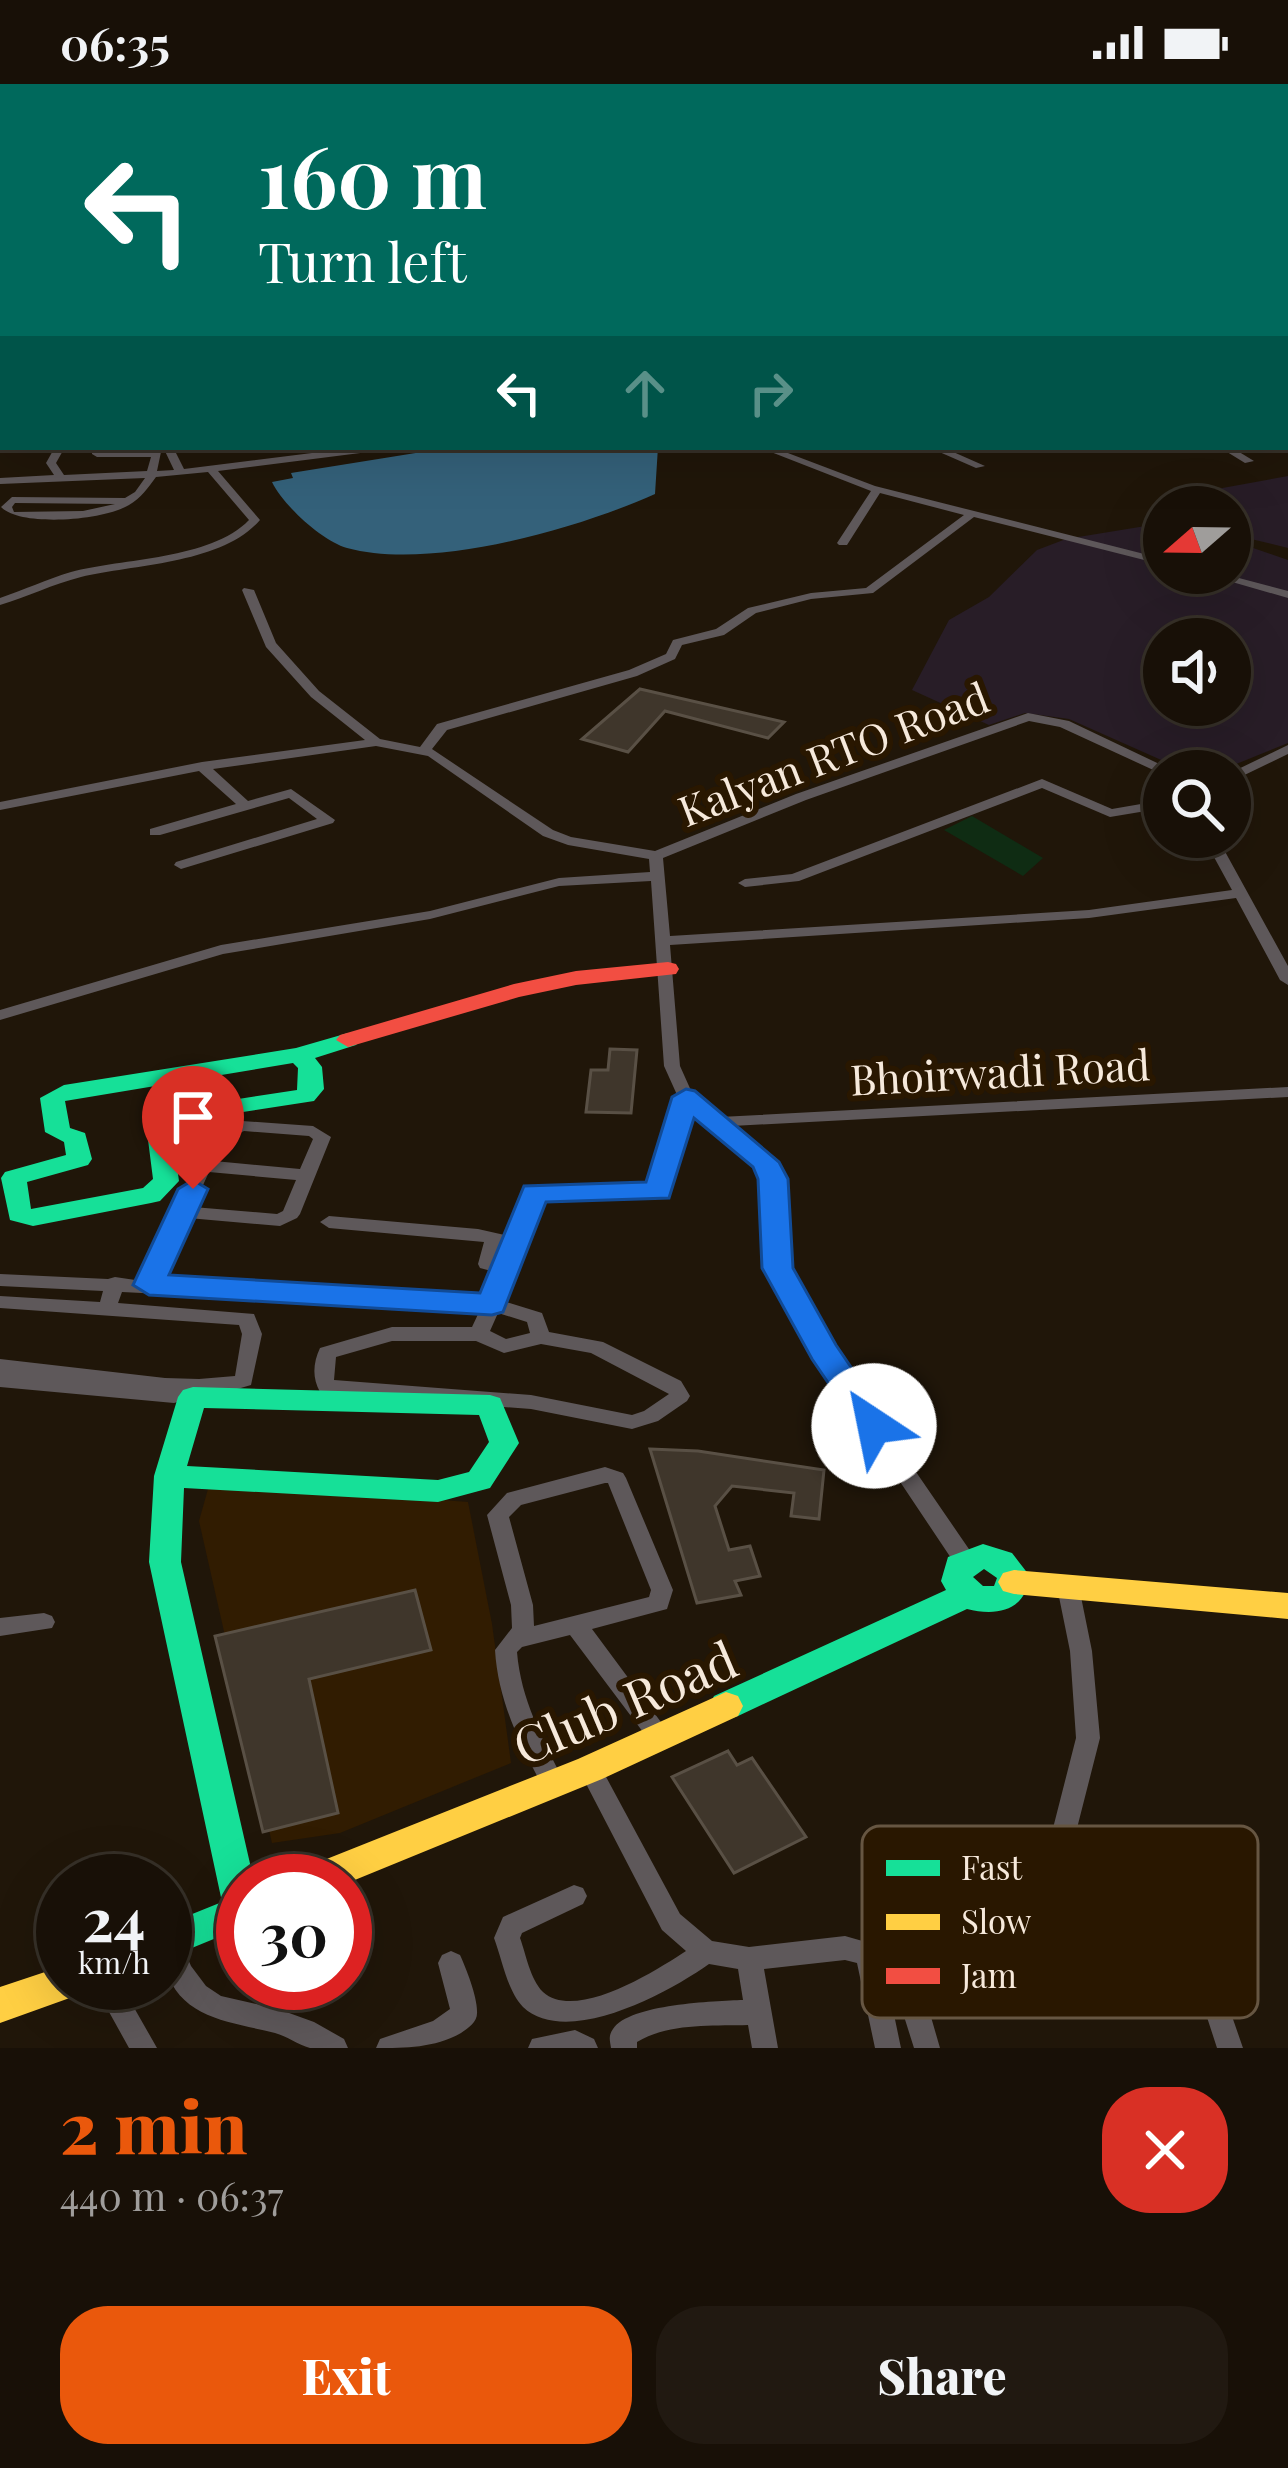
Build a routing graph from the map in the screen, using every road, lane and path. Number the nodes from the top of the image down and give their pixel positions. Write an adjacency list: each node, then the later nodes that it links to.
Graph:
1 (58, 450): 14 (street)
2 (97, 450): 13 (street)
3 (170, 450): 12 (street)
4 (213, 450): 11 (street)
5 (362, 450): 11 (street)
6 (771, 450): 17 (street)
7 (940, 450): 10 (street)
8 (1229, 450): 9 (street)
9 (1249, 461)
10 (980, 466)
11 (216, 470): 12 (street); 26 (street)
12 (181, 473): 13 (street)
13 (153, 474): 15 (street); 19 (street)
14 (60, 476): 15 (street); 16 (street)
15 (83, 476): 18 (street)
16 (0, 479)
17 (877, 490): 20 (street); 21 (street)
18 (0, 498)
19 (13, 512)
20 (973, 513): 22 (street); 29 (street)
21 (843, 543)
22 (1143, 557)
23 (1251, 585): 25 (street)
24 (248, 590): 27 (street)
25 (1288, 595)
26 (0, 602)
27 (376, 742): 29 (street); 31 (street)
28 (1288, 749): 32 (street)
29 (424, 750): 37 (street)
30 (1143, 760): 37 (street, Kalyan RTO Road)
31 (202, 766): 33 (street); 34 (street)
32 (1251, 768)
33 (0, 806)
34 (245, 806): 36 (street); 39 (street)
35 (1143, 808): 41 (street)
36 (155, 832)
37 (656, 856): 40 (street)
38 (1222, 858): 42 (street)
39 (181, 865)
40 (658, 876): 43 (street); 46 (street)
41 (745, 883)
42 (1242, 892): 43 (street); 45 (street)
43 (665, 941): 44 (street)
44 (668, 969): 47 (street); 49 (street)
45 (1288, 980)
46 (0, 1015)
47 (299, 1055): 47 (street)
48 (1288, 1092): 50 (street, Bhoirwadi Road)
49 (686, 1097): 50 (street); 56 (street)
50 (715, 1122): 72 (street)
51 (204, 1166): 52 (street); 52 (street); 53 (street)
52 (307, 1175): 53 (street)
53 (182, 1212): 60 (street)
54 (329, 1222): 55 (street)
55 (494, 1238): 56 (street); 57 (street)
56 (515, 1243): 57 (street)
57 (505, 1269): 63 (street)
58 (0, 1280): 59 (street)
59 (115, 1283): 60 (street); 64 (street)
60 (149, 1285): 61 (street)
61 (223, 1289): 63 (street); 65 (street)
62 (0, 1302): 64 (street)
63 (492, 1304): 66 (street); 67 (street)
64 (107, 1309): 65 (street)
65 (212, 1317): 68 (street)
66 (479, 1334): 67 (street); 67 (street)
67 (541, 1337)
68 (0, 1366)
69 (0, 1380): 70 (street)
70 (193, 1397): 71 (street); 71 (street)
71 (169, 1477): 85 (street)
72 (965, 1561): 73 (street); 75 (street)
73 (1014, 1582): 74 (street); 75 (street)
74 (1068, 1587): 76 (street); 84 (street)
75 (967, 1594): 81 (street, Club Road)
76 (1288, 1606)
77 (44, 1622): 79 (street)
78 (575, 1624): 80 (street); 80 (street); 81 (street)
79 (0, 1627)
80 (519, 1639): 83 (street)
81 (660, 1737): 82 (street, Club Road)
82 (590, 1768): 83 (street, Club Road); 88 (street)
83 (552, 1782): 86 (street, Club Road)
84 (1066, 1826)
85 (229, 1854)
86 (372, 1856)
87 (574, 1896): 88 (street)
88 (706, 1952): 90 (street)
89 (862, 1952): 90 (street)
90 (749, 1959): 96 (street)
91 (451, 1963): 102 (street)
92 (36, 1993): 93 (street)
93 (0, 2005)
94 (192, 2008): 101 (street)
95 (122, 2010): 100 (street)
96 (759, 2012): 105 (street); 106 (street)
97 (882, 2018): 107 (street)
98 (918, 2018): 108 (street)
99 (1220, 2018): 109 (street)
100 (144, 2048)
101 (335, 2048)
102 (389, 2048)
103 (541, 2048): 104 (street)
104 (585, 2048)
105 (624, 2048)
106 (765, 2048)
107 (888, 2048)
108 (926, 2048)
109 (1230, 2048)

